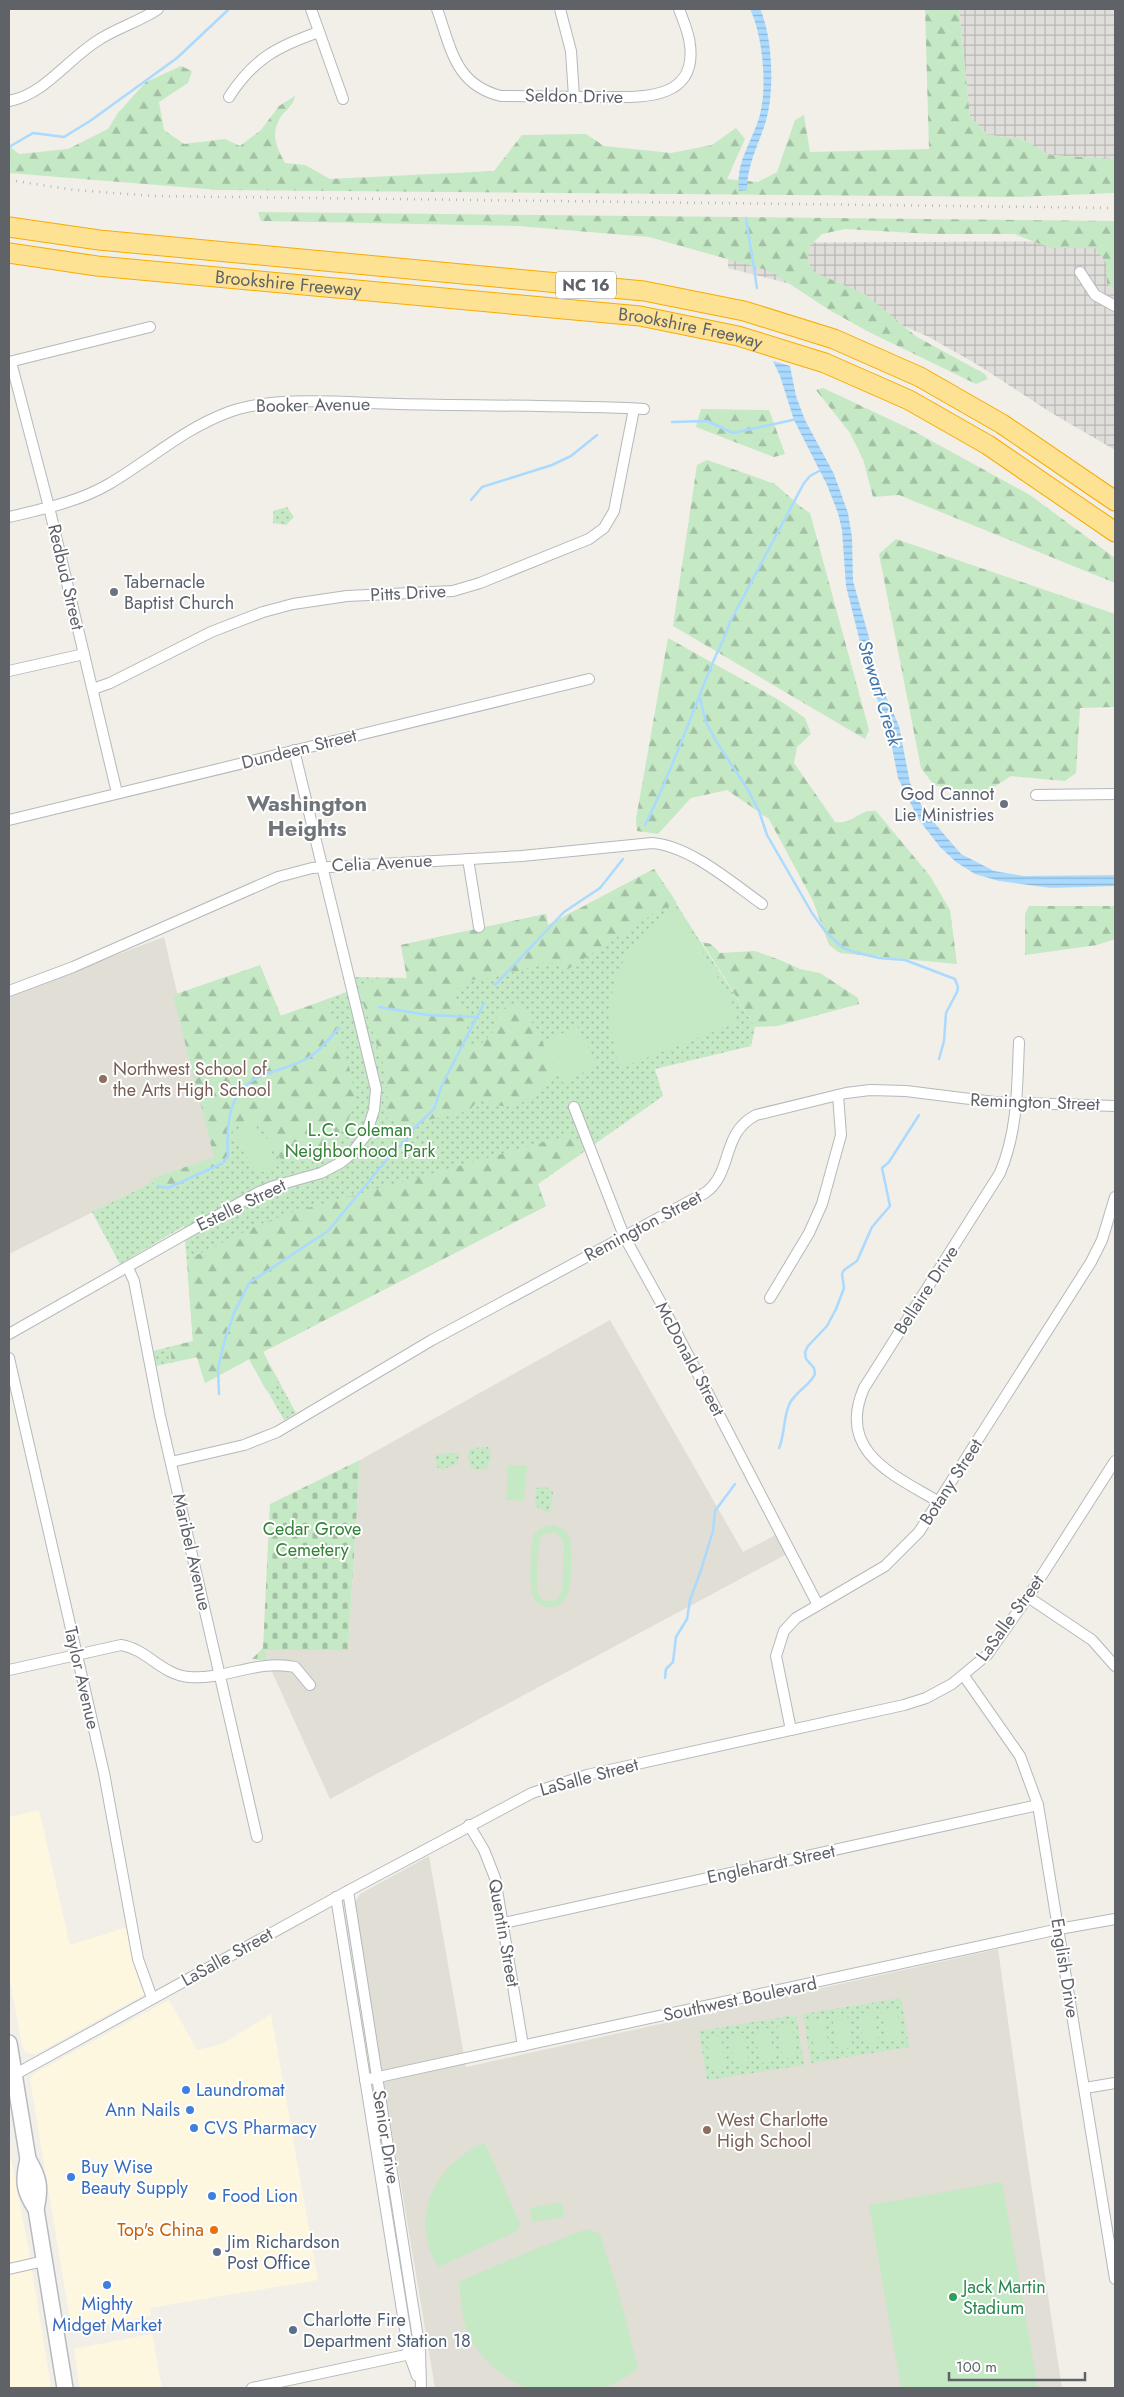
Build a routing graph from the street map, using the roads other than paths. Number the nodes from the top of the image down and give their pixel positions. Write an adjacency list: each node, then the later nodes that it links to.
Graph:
1 (158, 9): 10 (street)
2 (312, 9): 6 (street)
3 (437, 9): 8 (street, Seldon Drive)
4 (560, 9): 8 (street)
5 (679, 9): 8 (street, Seldon Drive)
6 (319, 32): 7 (street); 9 (street)
7 (229, 97)
8 (574, 97)
9 (344, 99)
10 (9, 101)
11 (9, 227): 18 (highway, Brookshire Freeway / NC 16)
12 (11, 254): 21 (highway, Brookshire Freeway / NC 16)
13 (1080, 272): 14 (street)
14 (1115, 306)
15 (150, 327): 16 (street)
16 (10, 362): 19 (street, Redbud Street)
17 (639, 409): 19 (street, Booker Avenue); 25 (street, Pitts Drive)
18 (1115, 501)
19 (49, 507): 20 (street, Booker Avenue); 22 (street, Redbud Street)
20 (9, 517)
21 (1115, 532)
22 (84, 654): 23 (street); 25 (street, Redbud Street)
23 (9, 671)
24 (589, 679): 26 (street, Dundeen Street)
25 (93, 689): 27 (street, Redbud Street)
26 (294, 750): 27 (street, Dundeen Street); 32 (street, Estelle Street)
27 (117, 794): 30 (street, Dundeen Street)
28 (1115, 794): 29 (street)
29 (1036, 795)
30 (9, 820)
31 (468, 858): 32 (street, Celia Avenue); 33 (street, Celia Avenue); 34 (street)
32 (320, 866): 35 (street, Celia Avenue); 43 (street, Estelle Street)
33 (762, 904)
34 (479, 927)
35 (9, 991)
36 (1019, 1042): 38 (street, Bellaire Drive)
37 (838, 1095): 38 (street, Remington Street); 42 (street, Remington Street); 44 (street)
38 (1016, 1103): 39 (street, Remington Street); 49 (street, Bellaire Drive)
39 (1115, 1106)
40 (574, 1107): 42 (street, McDonald Street)
41 (1115, 1197): 49 (street, Botany Street)
42 (624, 1236): 48 (street, Remington Street); 51 (street, McDonald Street)
43 (128, 1268): 45 (street, Estelle Street); 48 (street, Maribel Avenue)
44 (770, 1298)
45 (9, 1334)
46 (9, 1358): 52 (street, Taylor Avenue)
47 (1115, 1461): 50 (street, LaSalle Street)
48 (171, 1462): 55 (street, Maribel Avenue)
49 (939, 1502): 51 (street, Botany Street)
50 (1028, 1597): 53 (street); 56 (street, LaSalle Street)
51 (818, 1605): 58 (street, Botany Street)
52 (76, 1655): 54 (street); 55 (street); 67 (street, Taylor Avenue)
53 (1115, 1666)
54 (9, 1670)
55 (220, 1673): 57 (street); 61 (street, Maribel Avenue)
56 (964, 1676): 58 (street, LaSalle Street); 59 (street, English Drive)
57 (310, 1685)
58 (791, 1730): 60 (street, LaSalle Street)
59 (1038, 1805): 65 (street, Englehardt Street); 66 (street, English Drive)
60 (469, 1825): 62 (street, LaSalle Street); 65 (street, Quentin Street)
61 (257, 1837)
62 (348, 1891): 63 (street, LaSalle Street); 71 (street, Senior Drive)
63 (336, 1897): 67 (street, LaSalle Street); 72 (street, Senior Drive)
64 (1115, 1919): 66 (street, Southwest Boulevard)
65 (504, 1923): 69 (street, Quentin Street)
66 (1059, 1929): 69 (street, Southwest Boulevard); 74 (street, English Drive)
67 (152, 1998): 70 (street, LaSalle Street)
68 (9, 2043): 70 (main road)
69 (523, 2046): 71 (street, Southwest Boulevard)
70 (11, 2076): 75 (main road)
71 (377, 2078): 72 (street, Southwest Boulevard); 78 (street, Senior Drive)
72 (365, 2080): 79 (street, Senior Drive)
73 (1115, 2083): 74 (street)
74 (1085, 2088): 77 (street, English Drive)
75 (44, 2261): 76 (street); 81 (main road)
76 (9, 2269)
77 (1115, 2279)
78 (420, 2351): 79 (street); 80 (street, Senior Drive)
79 (409, 2354): 80 (street, Senior Drive); 82 (street)
80 (420, 2386)
81 (65, 2388)
82 (252, 2388)

